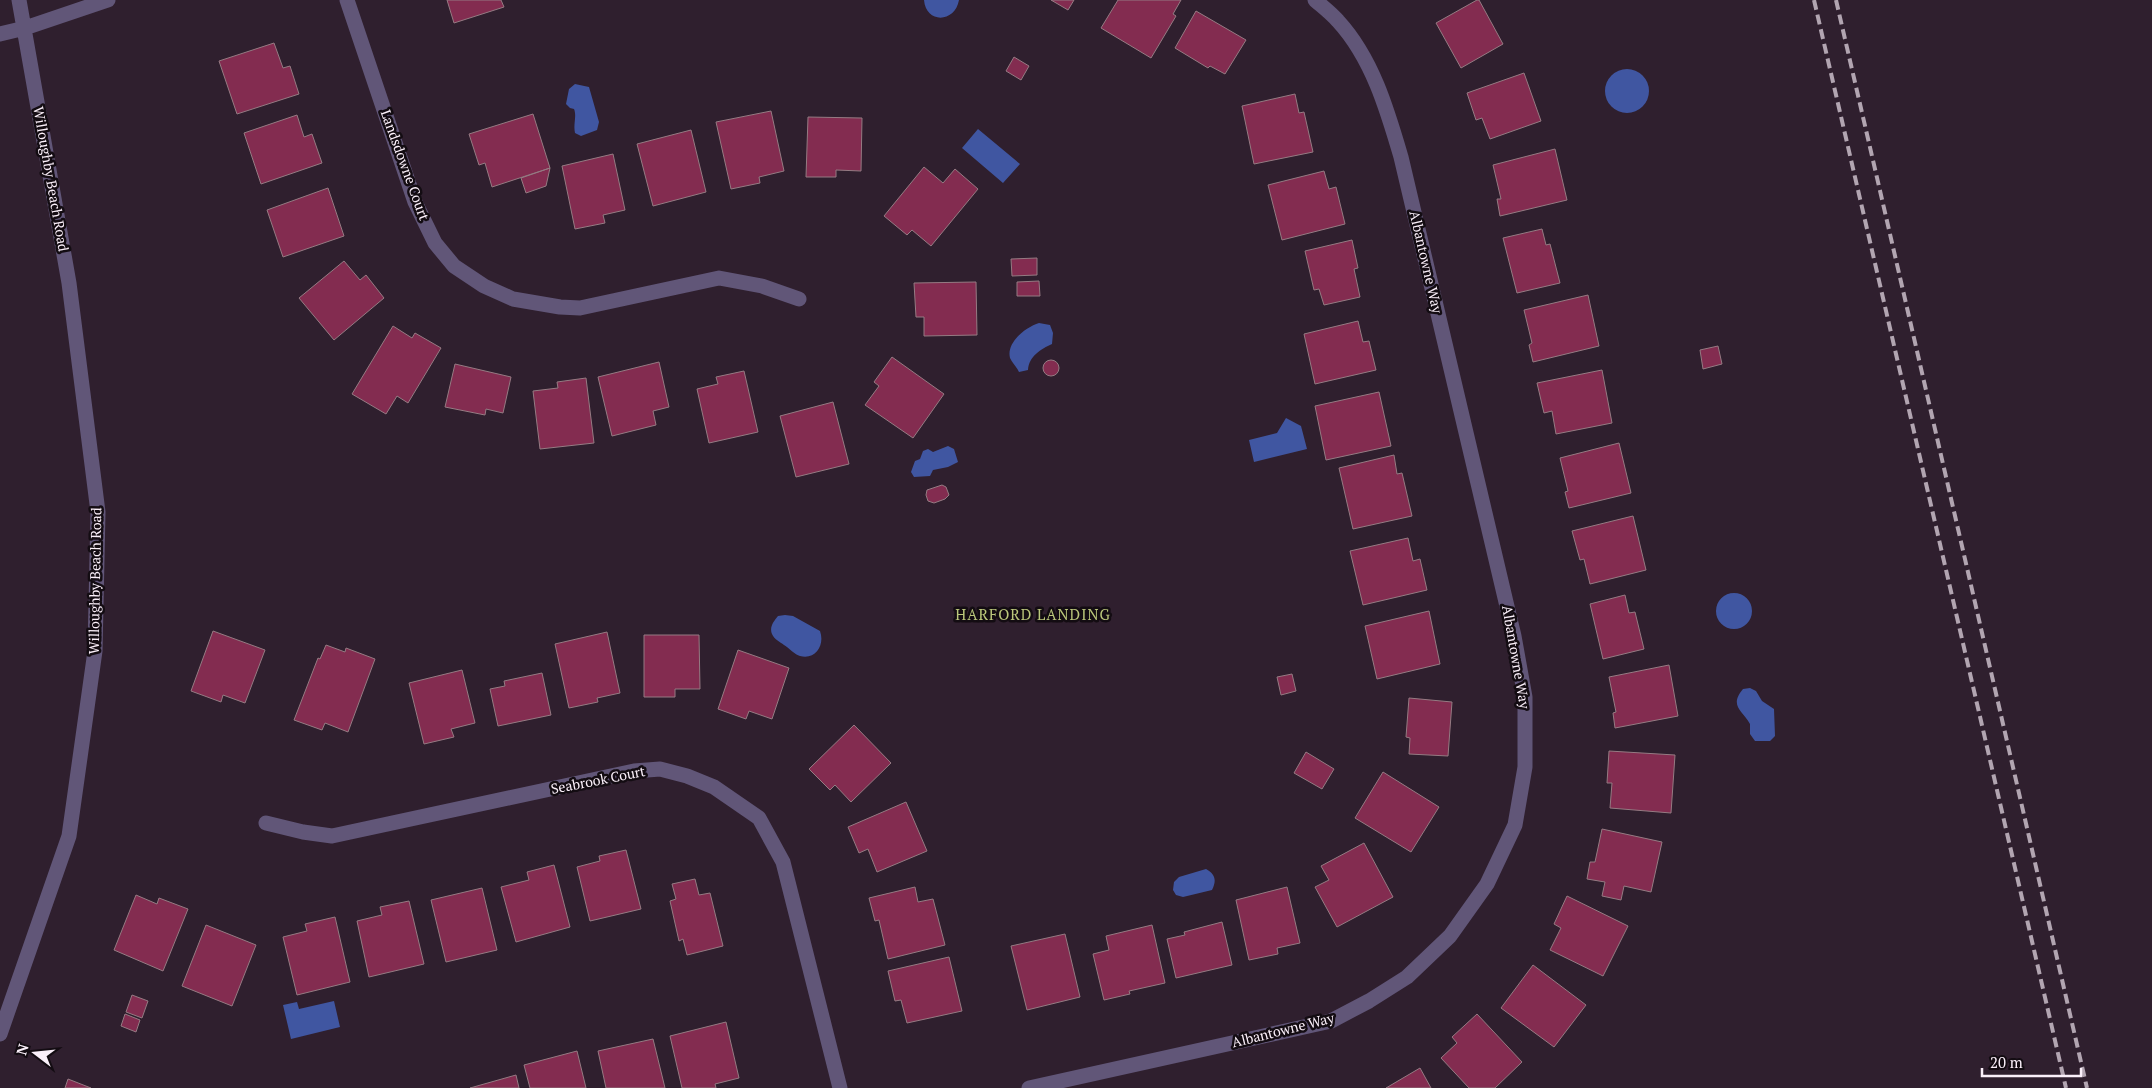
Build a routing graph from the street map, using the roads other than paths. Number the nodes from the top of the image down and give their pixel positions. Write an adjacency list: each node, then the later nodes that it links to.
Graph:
1 (19, 0): 5 (street, Willoughby Beach Road)
2 (108, 0): 5 (street)
3 (347, 0): 7 (street, Landsdowne Court)
4 (1315, 0): 11 (street, Albantowne Way)
5 (25, 28): 6 (street); 9 (street, Willoughby Beach Road)
6 (0, 34)
7 (799, 299)
8 (266, 823): 10 (street, Seabrook Court)
9 (0, 1034)
10 (840, 1088)
11 (1030, 1088)

